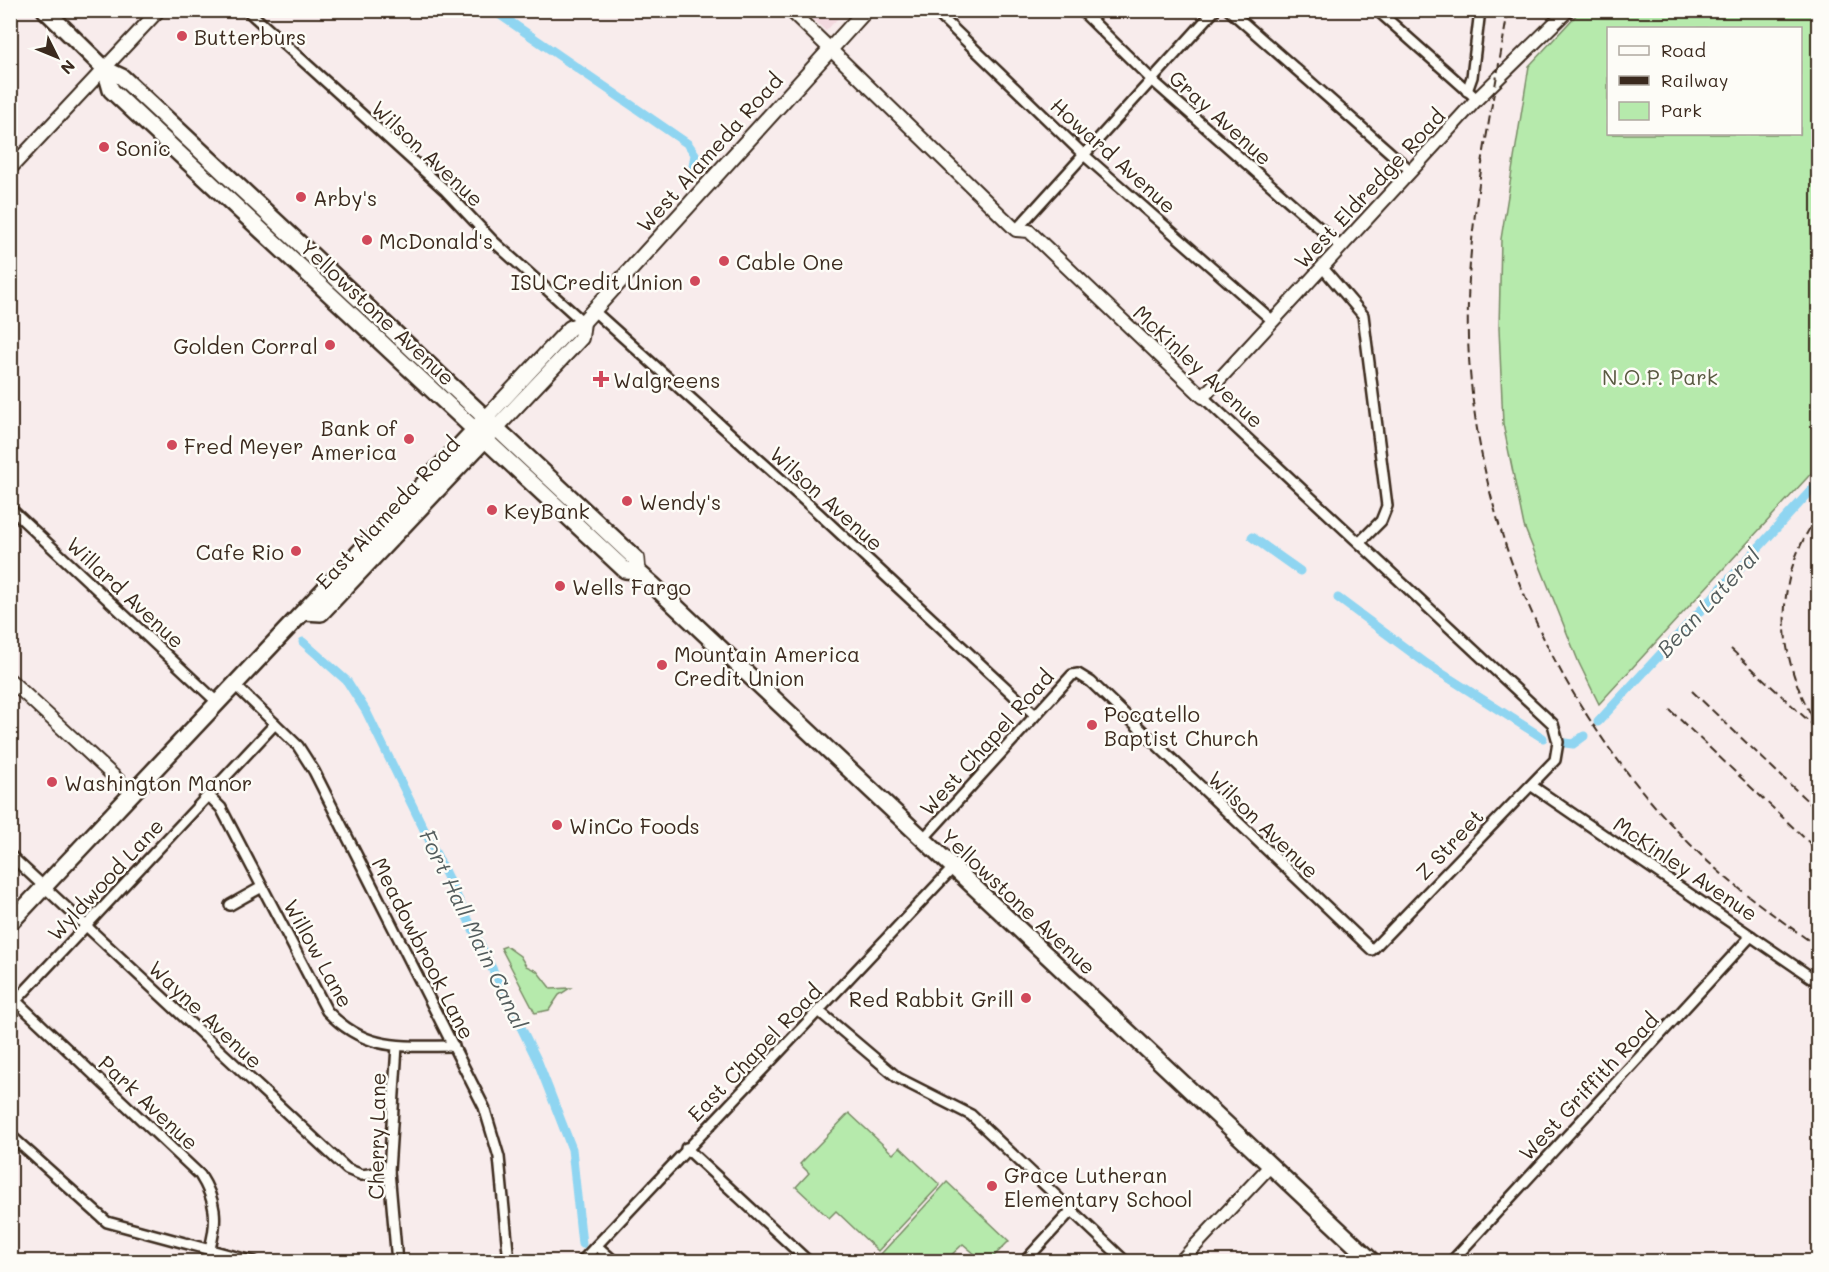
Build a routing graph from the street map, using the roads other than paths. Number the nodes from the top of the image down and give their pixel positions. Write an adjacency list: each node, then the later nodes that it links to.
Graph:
1 (45, 10): 14 (main road, Yellowstone Avenue)
2 (159, 10): 14 (street)
3 (247, 10): 25 (street, Wilson Avenue)
4 (790, 10): 13 (street, McKinley Avenue)
5 (866, 10): 13 (main road, West Alameda Road)
6 (934, 10): 17 (street, Howard Avenue)
7 (1080, 10): 15 (street, Gray Avenue)
8 (1215, 10): 15 (street)
9 (1229, 10): 19 (street)
10 (1377, 10): 16 (street)
11 (1480, 10): 16 (street)
12 (1568, 10): 16 (street, West Eldredge Road)
13 (830, 50): 20 (street, McKinley Avenue); 23 (main road, West Alameda Road)
14 (105, 69): 18 (street); 27 (main road, Yellowstone Avenue); 28 (main road, Yellowstone Avenue)
15 (1152, 80): 17 (street); 21 (street, Gray Avenue)
16 (1472, 95): 19 (street, West Eldredge Road)
17 (1084, 155): 20 (street); 24 (street, Howard Avenue)
18 (13, 162)
19 (1411, 171): 21 (street, West Eldredge Road)
20 (1016, 230): 26 (street, McKinley Avenue)
21 (1341, 247): 22 (street, West Eldredge Road)
22 (1323, 268): 24 (street, West Eldredge Road); 30 (street)
23 (594, 311): 25 (main road, West Alameda Road); 36 (street, Wilson Avenue)
24 (1274, 321): 26 (street, West Eldredge Road)
25 (583, 322): 27 (main road, West Alameda Road)
26 (1203, 397): 30 (street, McKinley Avenue)
27 (491, 423): 28 (main road, West Alameda Road); 31 (main road, Yellowstone Avenue)
28 (480, 435): 31 (main road, Yellowstone Avenue); 34 (main road, East Alameda Road)
29 (10, 508): 35 (street, Willard Avenue)
30 (1360, 542): 38 (street, McKinley Avenue)
31 (637, 571): 42 (main road, Yellowstone Avenue)
32 (1078, 674): 36 (street, West Chapel Road); 51 (street, Wilson Avenue)
33 (10, 680): 40 (street)
34 (235, 685): 35 (main road, East Alameda Road); 37 (street, Meadowbrook Lane)
35 (218, 703): 40 (main road, East Alameda Road)
36 (1034, 714): 42 (street, West Chapel Road)
37 (275, 724): 41 (street, Wyldwood Lane); 56 (street, Meadowbrook Lane)
38 (1552, 764): 39 (street, Z Street)
39 (1532, 786): 50 (street, McKinley Avenue); 51 (street, Z Street)
40 (132, 793): 45 (main road, East Alameda Road)
41 (209, 796): 46 (street, Willow Lane); 49 (street, Wyldwood Lane)
42 (923, 839): 44 (main road, Yellowstone Avenue)
43 (10, 855): 45 (street, Wayne Avenue)
44 (953, 868): 54 (street, East Chapel Road); 59 (main road, Yellowstone Avenue)
45 (45, 887): 48 (main road, East Alameda Road); 49 (street, Wayne Avenue)
46 (262, 887): 47 (street); 55 (street, Willow Lane)
47 (230, 905)
48 (10, 923)
49 (85, 926): 53 (street, Wyldwood Lane); 60 (street, Wayne Avenue)
50 (1751, 936): 52 (street, McKinley Avenue); 74 (street, West Griffith Road)
51 (1372, 950)
52 (1818, 982)
53 (13, 1004): 63 (street, Park Avenue)
54 (820, 1012): 58 (street, East Chapel Road); 61 (street)
55 (397, 1046): 56 (street, Willow Lane); 60 (street, Cherry Lane)
56 (454, 1046): 67 (street, Meadowbrook Lane)
57 (10, 1135): 63 (street)
58 (686, 1148): 62 (street, East Chapel Road); 70 (street)
59 (1270, 1166): 64 (street); 73 (main road, Yellowstone Avenue)
60 (389, 1171): 66 (street, Cherry Lane)
61 (1072, 1210): 71 (street); 72 (street)
62 (597, 1246): 68 (street, East Chapel Road); 69 (street)
63 (210, 1248): 65 (street)
64 (1188, 1259)
65 (255, 1262)
66 (397, 1262)
67 (509, 1262)
68 (581, 1262)
69 (615, 1262)
70 (809, 1262)
71 (1024, 1262)
72 (1126, 1262)
73 (1373, 1262)
74 (1451, 1262)

